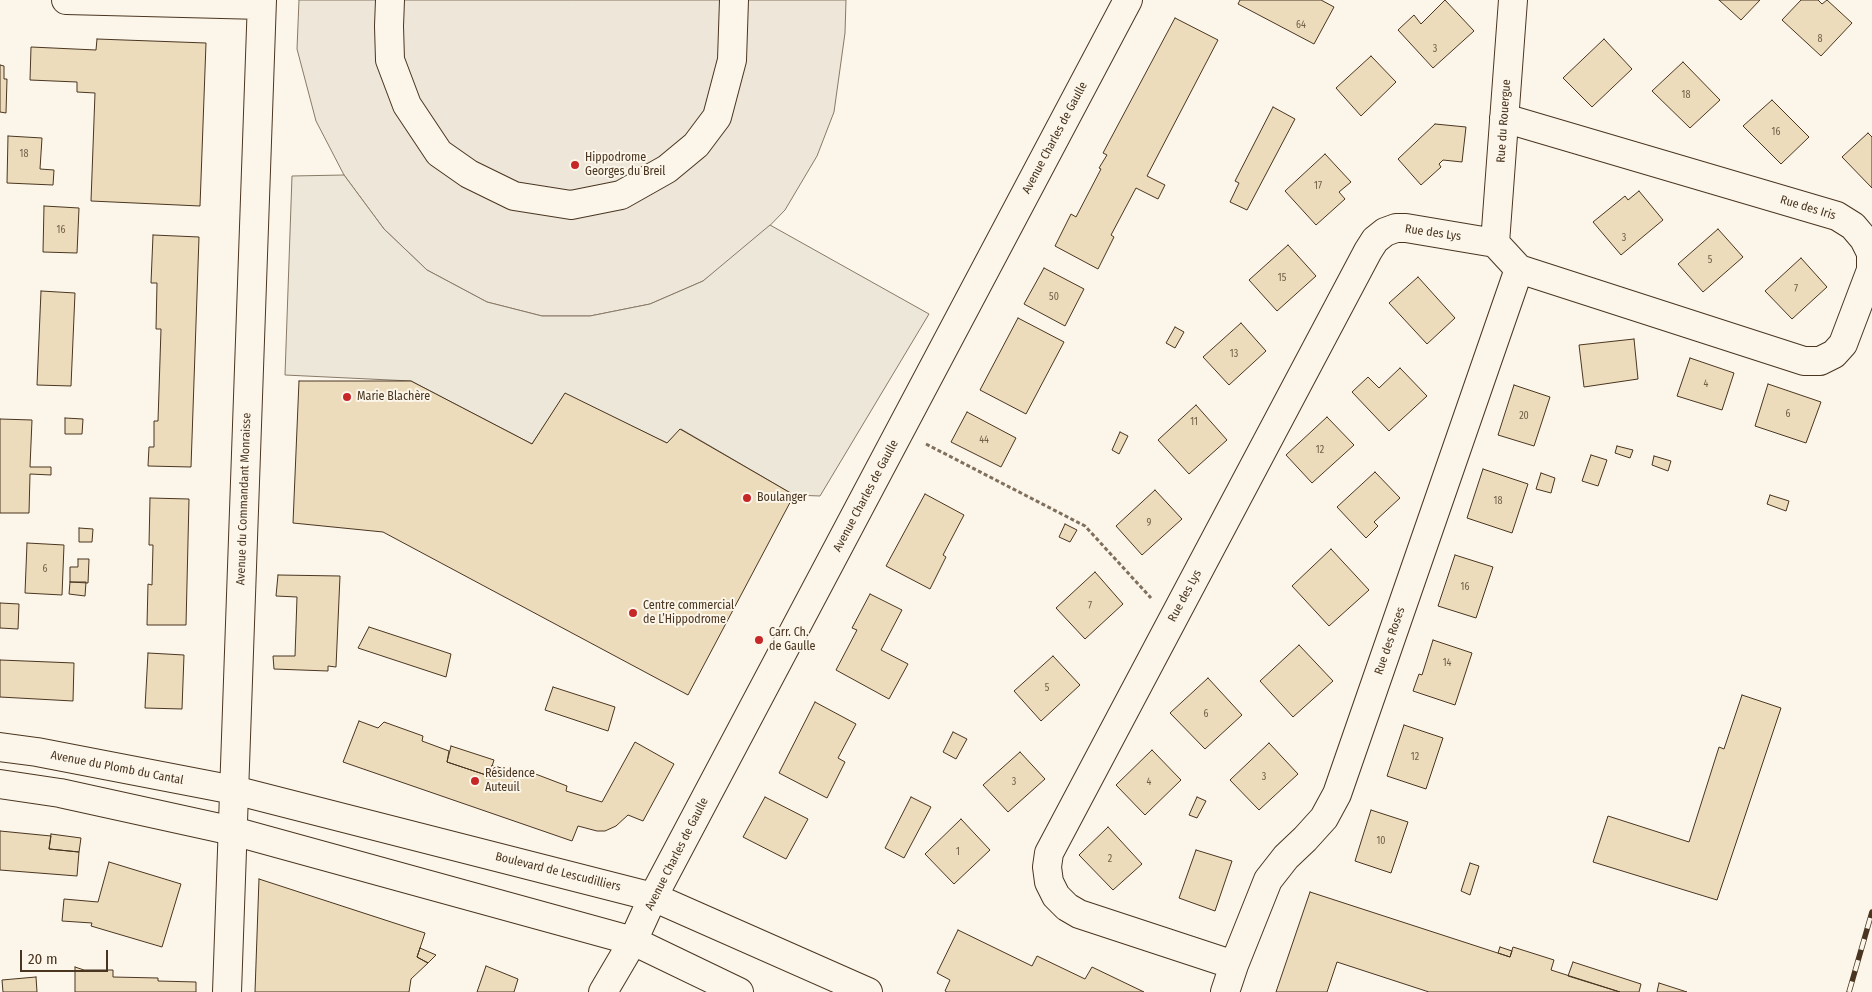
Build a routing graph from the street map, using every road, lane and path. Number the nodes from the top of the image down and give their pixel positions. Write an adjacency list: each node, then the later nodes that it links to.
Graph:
1 (66, 0): 6 (street)
2 (390, 0): 3 (street)
3 (734, 0)
4 (1128, 0): 10 (street, Avenue Charles de Gaulle)
5 (1513, 0): 7 (street, Rue du Rouergue)
6 (262, 3): 14 (street, Avenue du Commandant Monraisse)
7 (1504, 118): 8 (street, Rue du Rouergue); 9 (street, Rue des Iris)
8 (1495, 243): 9 (street, Rue des Iris); 11 (street, Rue des Lys)
9 (1519, 269): 18 (street, Rue des Roses)
10 (900, 431): 11 (path); 16 (street, Avenue Charles de Gaulle)
11 (1172, 620): 18 (street, Rue des Lys)
12 (0, 747): 14 (street, Avenue du Plomb du Cantal)
13 (0, 784): 15 (street)
14 (234, 790): 15 (street, Avenue du Commandant Monraisse); 16 (street, Boulevard de Lescudilliers)
15 (233, 831): 17 (street); 19 (street, Avenue du Commandant Monraisse)
16 (653, 896): 17 (street, Avenue Charles de Gaulle); 22 (street, Boulevard de Lescudilliers)
17 (633, 941): 20 (street, Avenue Charles de Gaulle); 21 (street)
18 (1234, 964): 23 (street, Rue des Roses)
19 (227, 992)
20 (603, 992)
21 (739, 992)
22 (868, 992)
23 (1225, 992)

